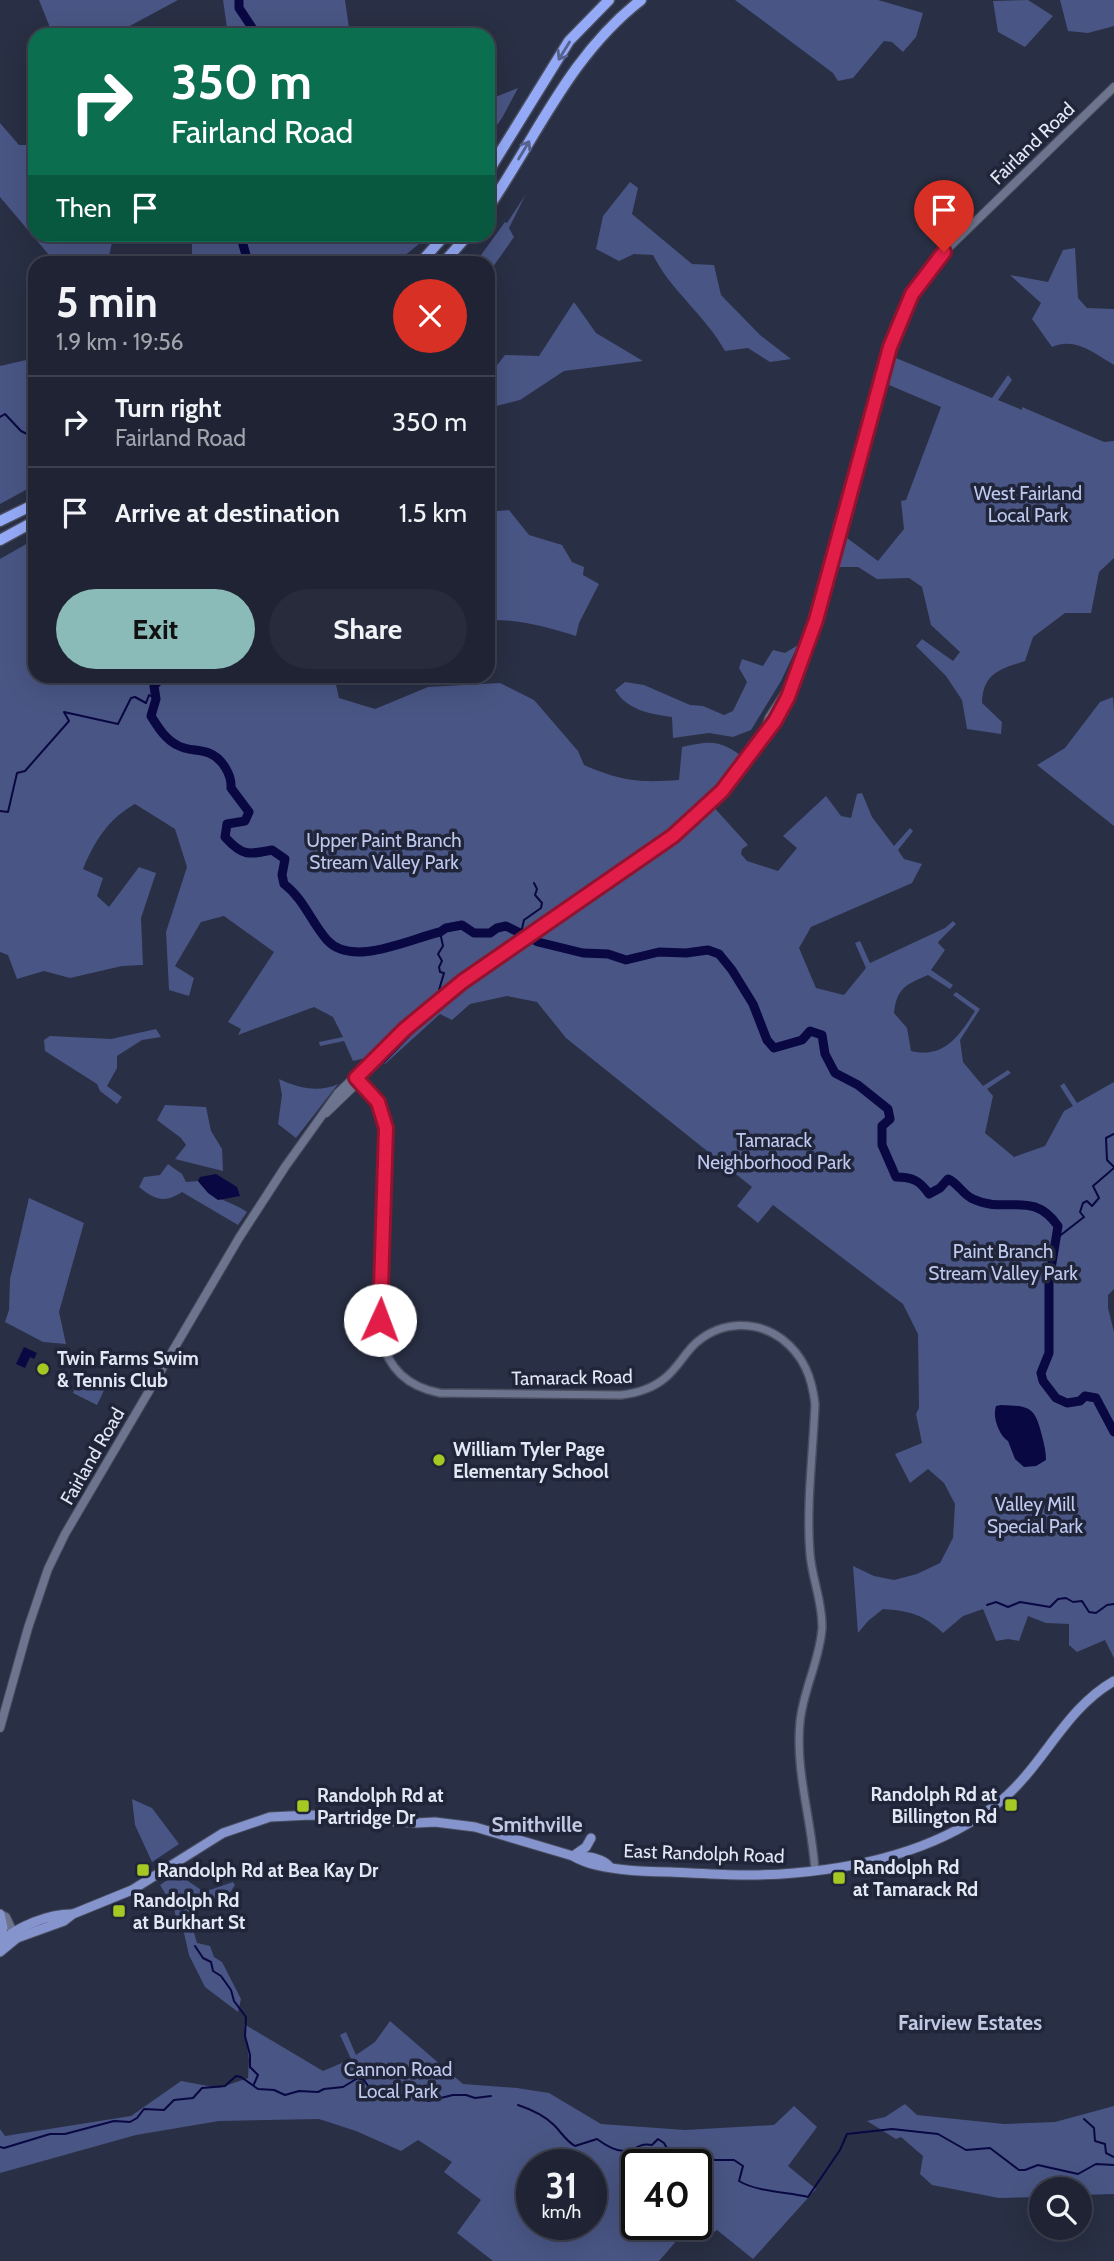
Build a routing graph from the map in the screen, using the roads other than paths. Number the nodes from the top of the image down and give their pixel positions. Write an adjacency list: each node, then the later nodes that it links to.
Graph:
1 (609, 0): 4 (highway, one-way to 4)
2 (641, 0): 5 (highway, one-way to 2)
3 (1114, 87): 14 (main road, Fairland Road)
4 (495, 161)
5 (495, 196)
6 (439, 242): 8 (highway)
7 (462, 242): 9 (highway)
8 (426, 256)
9 (449, 256)
10 (28, 508): 11 (highway)
11 (0, 522)
12 (28, 525): 13 (highway)
13 (0, 540)
14 (356, 1078): 18 (main road, Fairland Road); 21 (street, Tamarack Road)
15 (1114, 1681): 17 (main road, East Randolph Road)
16 (1114, 1688): 17 (main road, East Randolph Road)
17 (1077, 1712): 21 (main road, East Randolph Road)
18 (0, 1728)
19 (591, 1838): 20 (main road)
20 (573, 1856): 21 (main road, East Randolph Road); 23 (main road, East Randolph Road)
21 (815, 1871)
22 (0, 1914): 23 (main road); 24 (main road)
23 (15, 1935): 24 (main road, East Randolph Road); 25 (main road, East Randolph Road)
24 (0, 1939)
25 (0, 1952)

